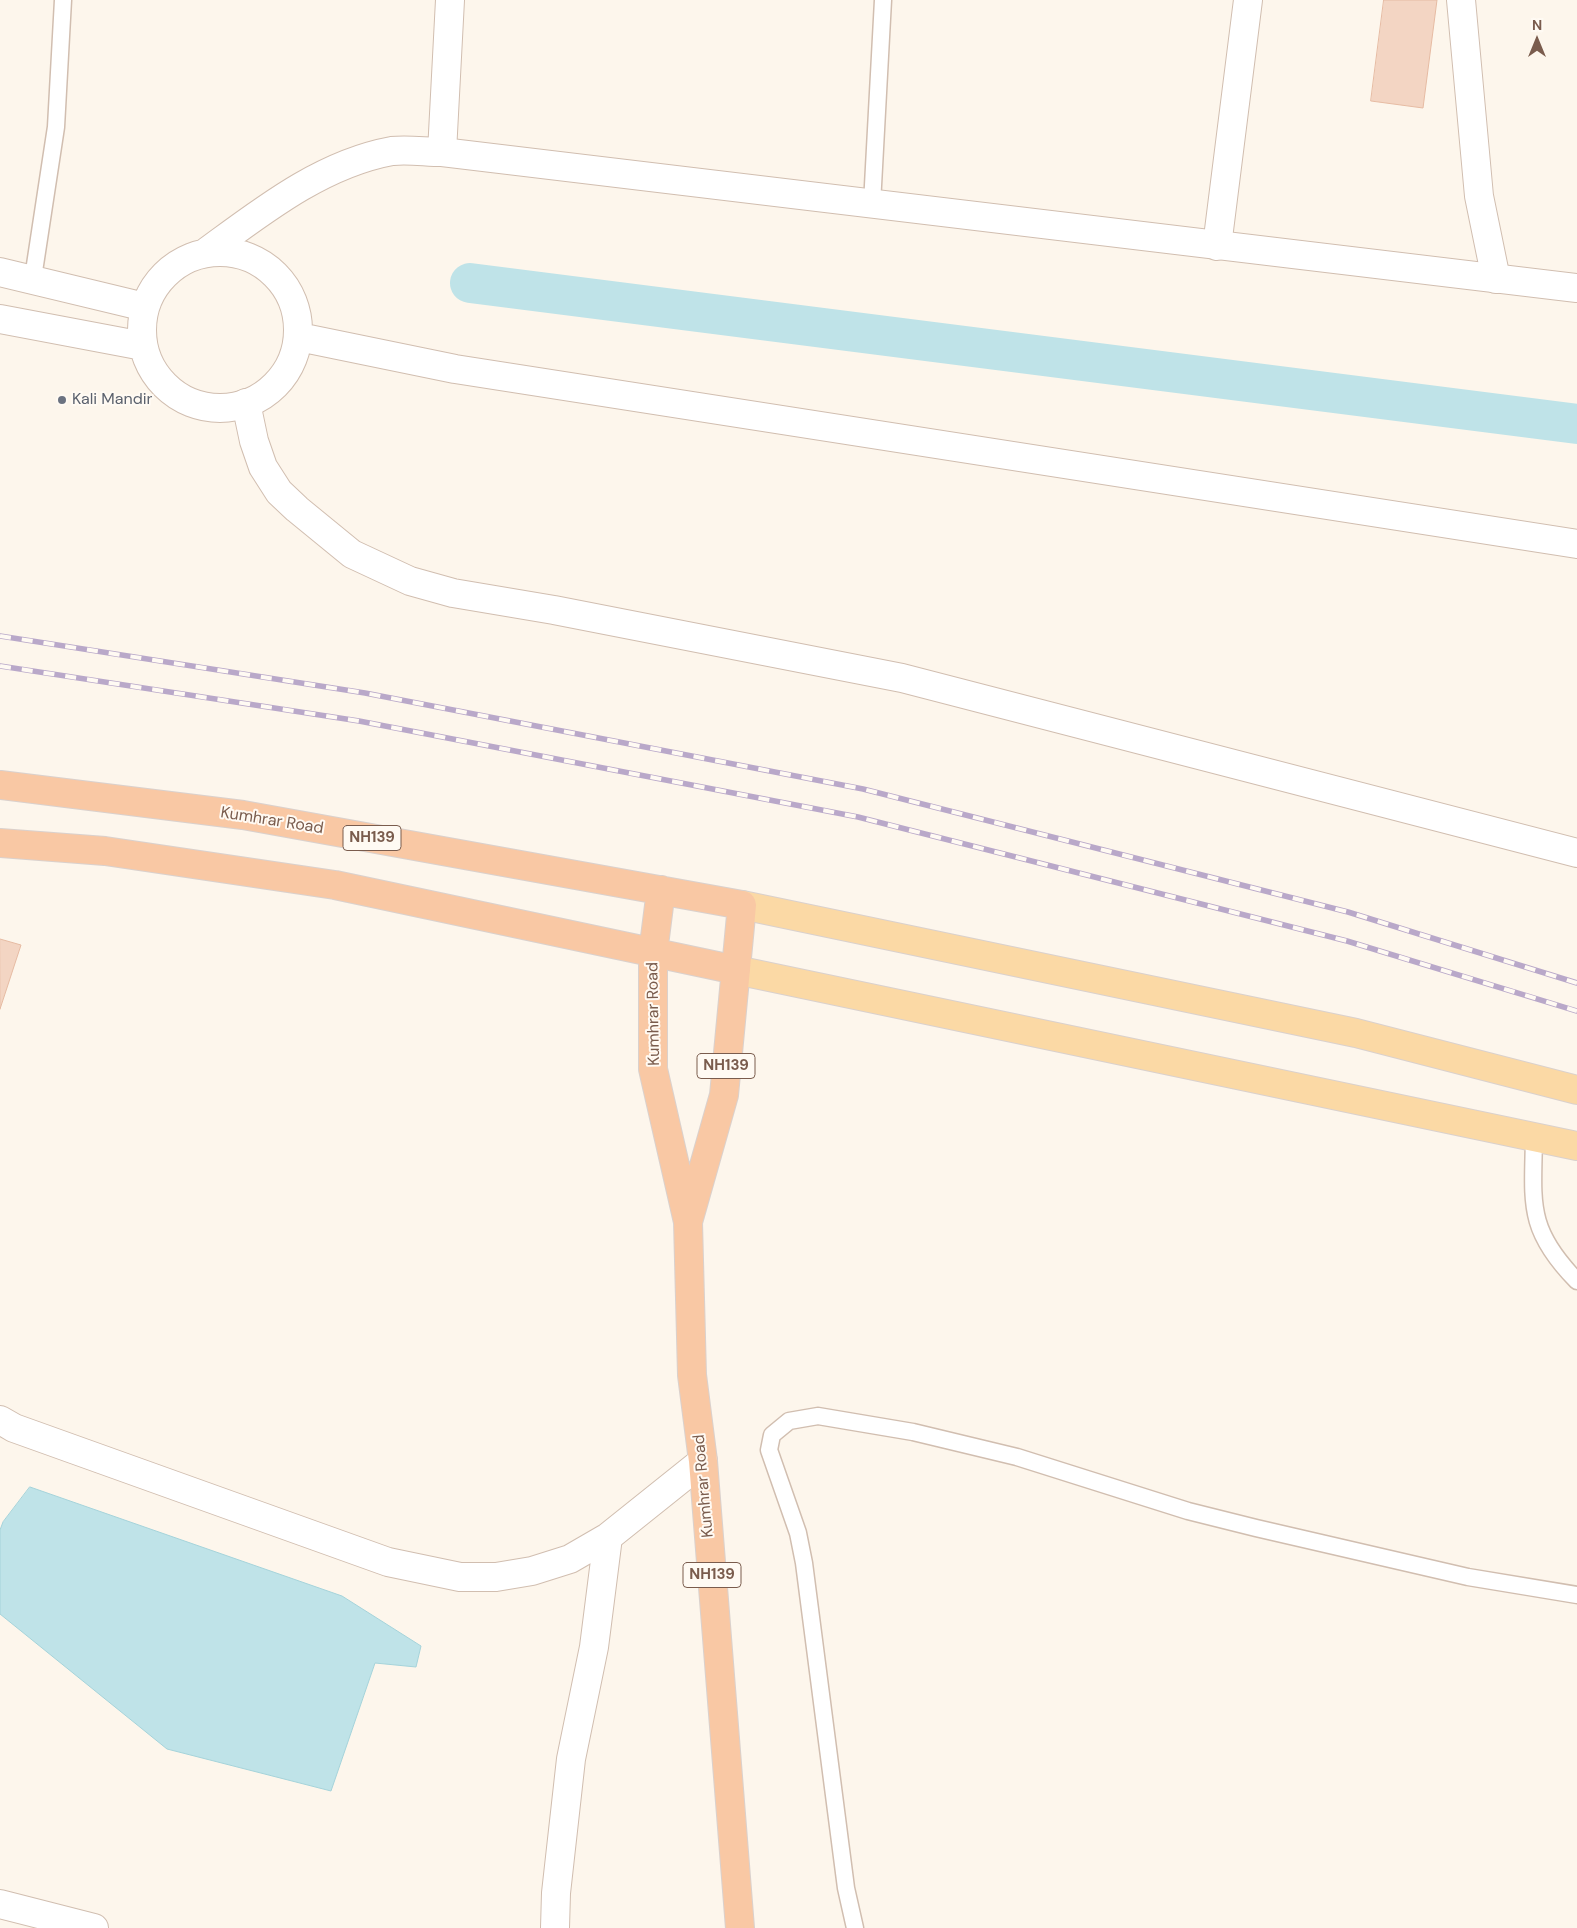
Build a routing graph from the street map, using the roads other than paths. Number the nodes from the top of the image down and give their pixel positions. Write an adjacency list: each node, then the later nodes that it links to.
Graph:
1 (62, 0): 11 (lane)
2 (450, 0): 6 (street)
3 (883, 0): 7 (lane)
4 (1248, 0): 8 (street)
5 (1461, 0): 12 (street)
6 (442, 152): 7 (street); 9 (street)
7 (872, 204): 8 (street)
8 (1217, 246): 12 (street)
9 (205, 253): 14 (street); 16 (street)
10 (0, 272): 11 (street)
11 (33, 278): 14 (street)
12 (1496, 279): 13 (street)
13 (1577, 288)
14 (145, 307): 17 (street)
15 (0, 319): 17 (street)
16 (299, 337): 18 (street); 19 (street)
17 (143, 346): 18 (street)
18 (246, 403): 22 (street)
19 (1577, 544)
20 (0, 785): 23 (highway, Kumhrar Road / NH139)
21 (0, 843): 25 (highway, Kumhrar Road)
22 (1577, 853)
23 (661, 890): 24 (highway, Kumhrar Road / NH139); 25 (highway, Kumhrar Road / NH139)
24 (742, 905): 26 (highway, Kumhrar Road / NH139); 27 (main road)
25 (653, 953): 26 (highway, Kumhrar Road); 30 (highway, Kumhrar Road / NH139)
26 (736, 970): 28 (main road); 30 (highway, Kumhrar Road / NH139)
27 (1577, 1090)
28 (1534, 1136): 29 (main road); 31 (lane)
29 (1577, 1146)
30 (688, 1222): 33 (highway, Kumhrar Road / NH139)
31 (1577, 1281)
32 (0, 1420): 34 (street)
33 (703, 1461): 34 (street); 39 (highway, Kumhrar Road / NH139)
34 (608, 1536): 38 (street)
35 (1577, 1594): 40 (lane)
36 (0, 1904): 37 (street)
37 (94, 1928)
38 (555, 1928)
39 (740, 1928)
40 (855, 1928)

